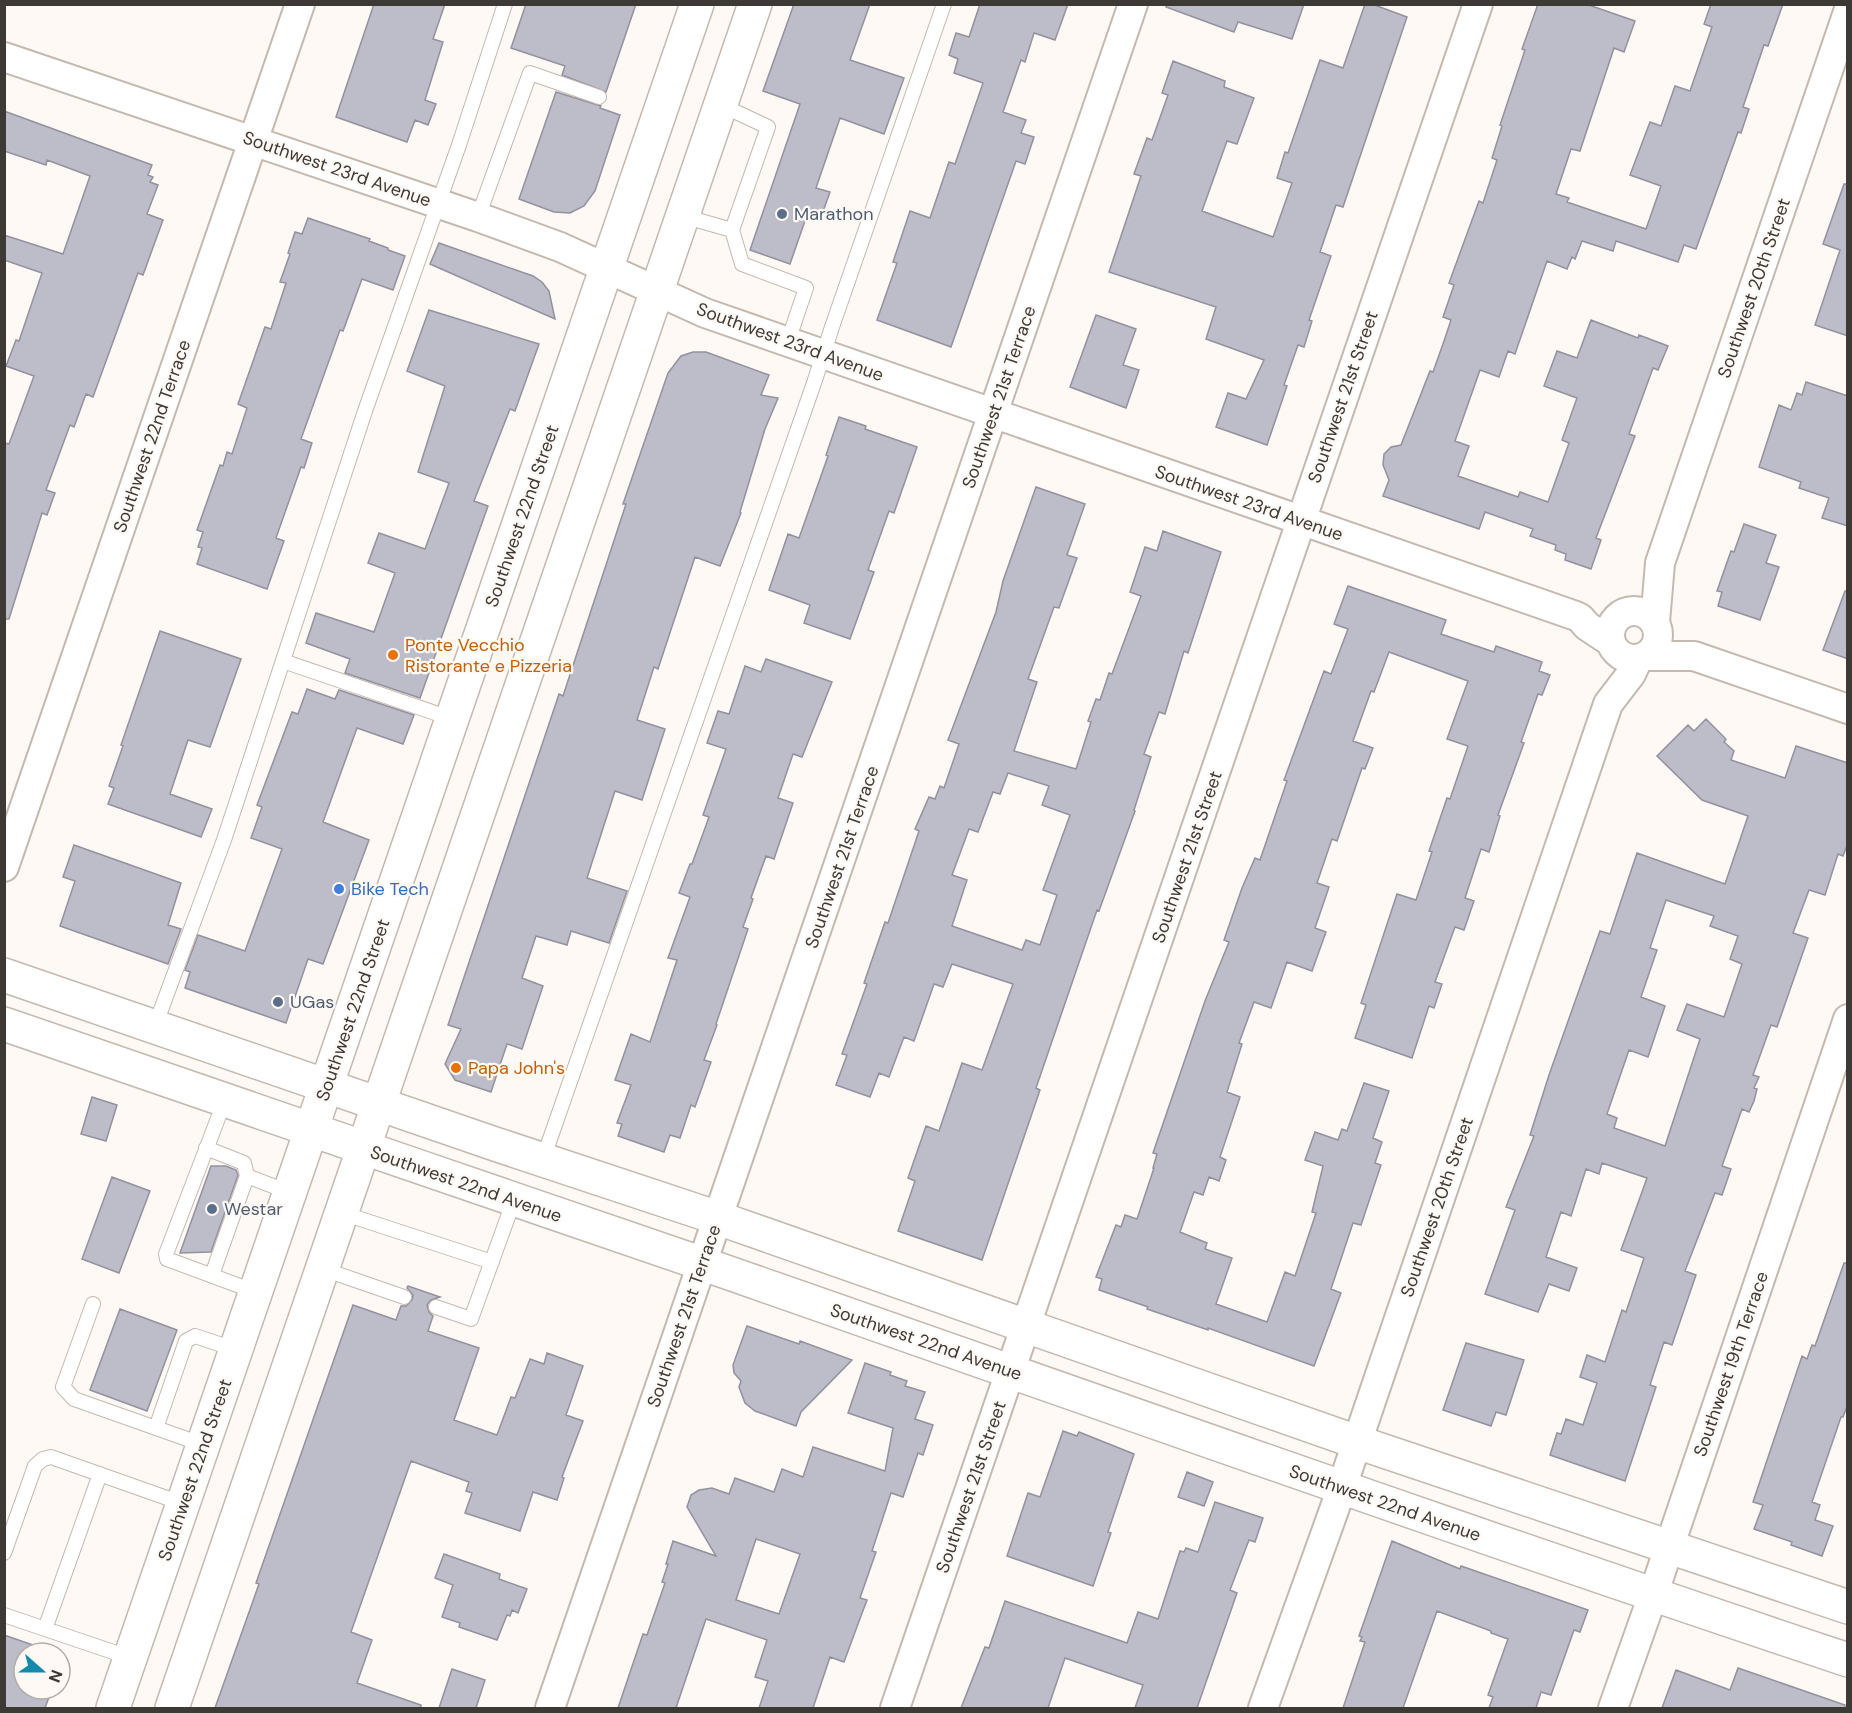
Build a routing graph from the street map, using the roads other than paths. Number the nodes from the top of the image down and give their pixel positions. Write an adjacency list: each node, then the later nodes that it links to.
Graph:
1 (300, 4): 12 (street, Southwest 22nd Terrace)
2 (505, 4): 13 (lane)
3 (697, 4): 17 (main road, Southwest 22nd Street)
4 (755, 4): 11 (main road)
5 (944, 4): 20 (lane)
6 (1133, 4): 21 (street, Southwest 21st Terrace)
7 (1478, 4): 22 (street, Southwest 21st Street)
8 (1848, 12): 23 (street, Southwest 20th Street)
9 (4, 57): 12 (street, Southwest 23rd Avenue)
10 (599, 97): 15 (lane)
11 (721, 105): 14 (main road); 16 (lane)
12 (254, 140): 13 (street, Southwest 23rd Avenue); 32 (street, Southwest 22nd Terrace)
13 (438, 203): 15 (street, Southwest 23rd Avenue); 29 (lane)
14 (683, 216): 16 (lane); 18 (main road)
15 (478, 218): 17 (street, Southwest 23rd Avenue)
16 (732, 230): 19 (lane)
17 (607, 269): 18 (street, Southwest 23rd Avenue); 31 (main road, Southwest 22nd Street)
18 (657, 292): 19 (street, Southwest 23rd Avenue); 39 (main road)
19 (788, 341): 20 (street, Southwest 23rd Avenue)
20 (823, 354): 21 (street, Southwest 23rd Avenue); 43 (lane)
21 (992, 414): 22 (street, Southwest 23rd Avenue); 48 (street, Southwest 21st Terrace)
22 (1301, 520): 25 (street, Southwest 23rd Avenue); 57 (street, Southwest 21st Street)
23 (1660, 563): 24 (street, Southwest 20th Street); 26 (street, Southwest 20th Street)
24 (1624, 613): 25 (street, Southwest 23rd Avenue); 26 (street); 27 (street)
25 (1580, 618): 27 (street, Southwest 23rd Avenue)
26 (1656, 625): 27 (street); 28 (street)
27 (1627, 652): 28 (street); 61 (street, Southwest 20th Street)
28 (1694, 656): 30 (street)
29 (283, 661): 31 (lane); 36 (lane)
30 (1848, 709)
31 (453, 719): 37 (main road, Southwest 22nd Street)
32 (4, 867)
33 (4, 975): 36 (main road)
34 (1848, 1019): 66 (street, Southwest 19th Terrace)
35 (4, 1024): 38 (main road, Southwest 22nd Avenue)
36 (155, 1026): 37 (main road)
37 (327, 1086): 39 (main road); 40 (main road, Southwest 22nd Street)
38 (225, 1100): 40 (main road, Southwest 22nd Avenue); 41 (lane)
39 (380, 1104): 42 (main road); 43 (main road)
40 (312, 1131): 42 (main road, Southwest 22nd Avenue); 45 (main road, Southwest 22nd Street)
41 (206, 1148): 44 (lane); 52 (lane)
42 (364, 1150): 46 (main road, Southwest 22nd Avenue); 47 (main road)
43 (543, 1160): 48 (main road)
44 (247, 1176): 45 (lane); 52 (lane)
45 (291, 1193): 53 (main road, Southwest 22nd Street)
46 (514, 1200): 49 (lane); 50 (main road, Southwest 22nd Avenue)
47 (342, 1213): 49 (lane); 51 (main road)
48 (718, 1218): 50 (street, Southwest 21st Terrace); 57 (main road)
49 (492, 1262): 56 (lane)
50 (702, 1264): 59 (main road, Southwest 22nd Avenue); 76 (street, Southwest 21st Terrace)
51 (323, 1269): 54 (lane); 75 (main road)
52 (212, 1275): 53 (lane)
53 (257, 1292): 58 (main road, Southwest 22nd Street)
54 (404, 1296)
55 (93, 1304): 60 (lane)
56 (436, 1307)
57 (1025, 1326): 59 (street, Southwest 21st Street); 61 (main road)
58 (237, 1350): 60 (lane); 62 (main road, Southwest 22nd Street)
59 (1010, 1372): 64 (main road, Southwest 22nd Avenue); 77 (street, Southwest 21st Street)
60 (156, 1428): 62 (lane)
61 (1357, 1442): 64 (street, Southwest 20th Street); 66 (main road)
62 (204, 1445): 65 (main road, Southwest 22nd Street)
63 (100, 1474): 65 (lane); 67 (lane); 71 (lane)
64 (1341, 1488): 68 (main road, Southwest 22nd Avenue); 78 (street, Southwest 20th Street)
65 (184, 1504): 72 (main road, Southwest 22nd Street)
66 (1669, 1548): 68 (street, Southwest 19th Terrace); 69 (main road)
67 (4, 1553)
68 (1653, 1595): 73 (main road, Southwest 22nd Avenue); 79 (street, Southwest 19th Terrace)
69 (1848, 1607)
70 (4, 1615): 71 (lane)
71 (45, 1629): 72 (lane)
72 (130, 1658): 74 (main road, Southwest 22nd Street)
73 (1848, 1660)
74 (113, 1708)
75 (172, 1708)
76 (550, 1708)
77 (895, 1708)
78 (1263, 1708)
79 (1613, 1708)

